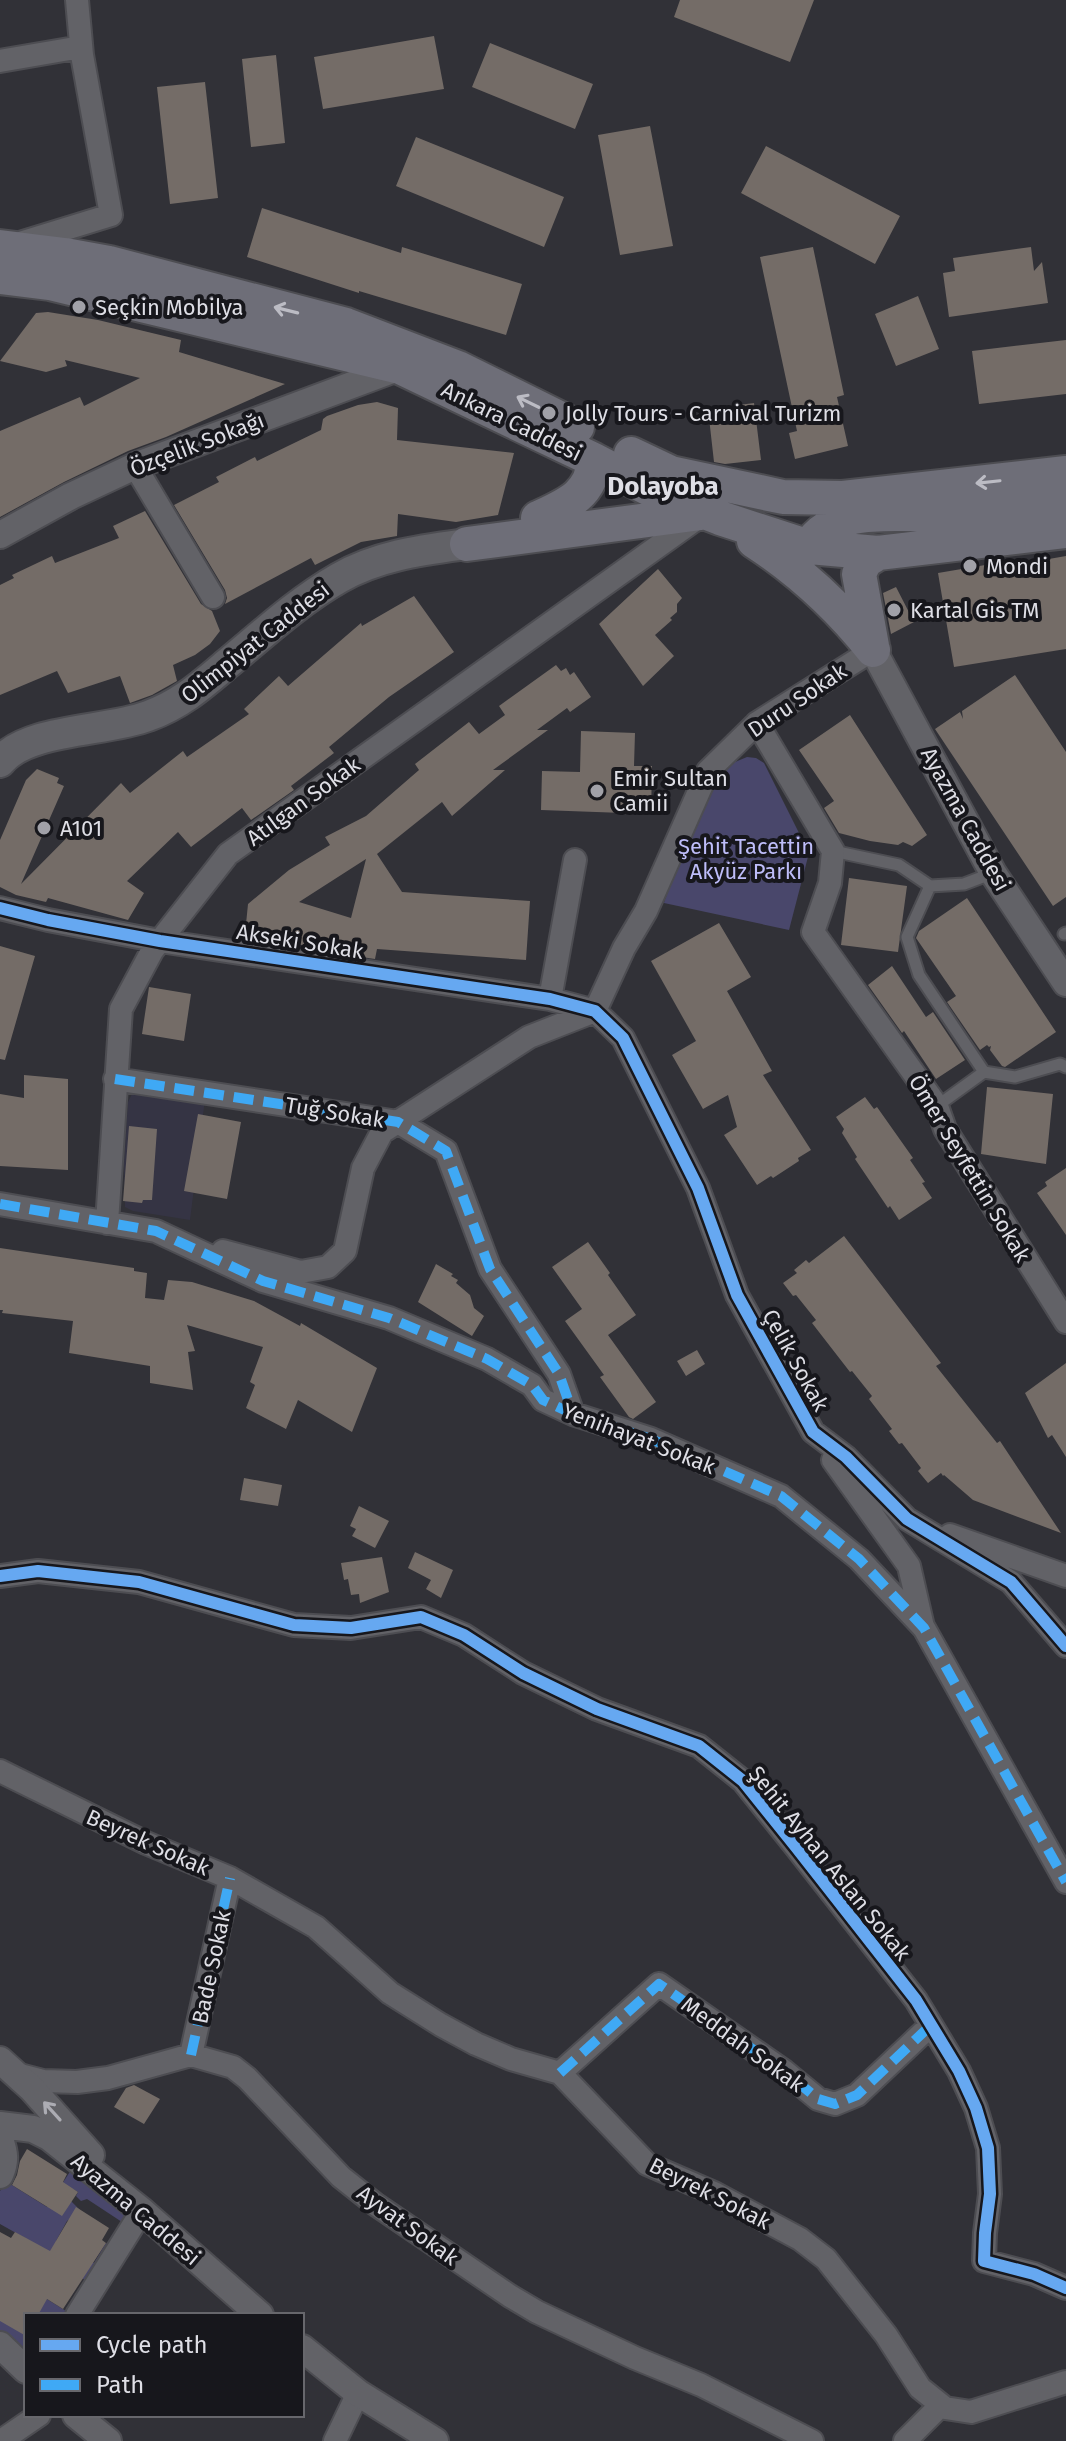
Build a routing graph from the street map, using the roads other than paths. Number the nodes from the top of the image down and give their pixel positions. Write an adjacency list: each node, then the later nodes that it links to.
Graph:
1 (77, 0): 2 (street)
2 (81, 47): 3 (street); 4 (street)
3 (0, 61)
4 (111, 215): 5 (street); 5 (street)
5 (75, 248): 6 (main road, Ankara Caddesi); 7 (street); 16 (main road, Ankara Caddesi, one-way to 5)
6 (2, 257): 7 (main road, Ankara Caddesi)
7 (71, 289): 8 (main road, Ankara Caddesi)
8 (400, 367): 9 (main road, Ankara Caddesi); 10 (street, Özçelik Sokağı)
9 (594, 460): 12 (main road, Ankara Caddesi); 15 (main road)
10 (135, 466): 18 (street, Özçelik Sokağı); 21 (street)
11 (1066, 473): 16 (main road, Ankara Caddesi, one-way to 16)
12 (663, 496): 14 (main road, Ankara Caddesi); 15 (main road); 16 (main road)
13 (1066, 498): 16 (main road)
14 (705, 512): 16 (main road, Ankara Caddesi); 19 (main road); 22 (main road); 30 (street, Atılgan Sokak)
15 (538, 518): 19 (main road)
16 (808, 527): 20 (main road, Ankara Caddesi); 22 (main road)
17 (1066, 531): 20 (main road, Ankara Caddesi)
18 (0, 535)
19 (467, 544): 24 (main road, Olimpiyat Caddesi)
20 (878, 553): 22 (main road)
21 (213, 597)
22 (873, 650): 23 (street, Duru Sokak); 27 (street, Ayazma Caddesi)
23 (757, 723): 25 (street); 33 (street, Duru Sokak)
24 (0, 762)
25 (833, 851): 28 (lane); 37 (street, Ömer Seyfettin Sokak)
26 (575, 860): 32 (street)
27 (993, 873): 28 (lane); 31 (street, Ayazma Caddesi)
28 (930, 886): 35 (lane)
29 (0, 908): 30 (street, Akseki Sokak)
30 (160, 941): 32 (street, Akseki Sokak); 36 (street, Atılgan Sokak)
31 (1066, 983)
32 (550, 999): 33 (street, Akseki Sokak)
33 (595, 1011): 38 (street); 44 (street, Çelik Sokak)
34 (1066, 1067): 35 (lane)
35 (984, 1072): 37 (lane)
36 (115, 1079): 38 (street, Tuğ Sokak); 40 (street, Atılgan Sokak)
37 (937, 1106): 42 (street, Ömer Seyfettin Sokak)
38 (398, 1122): 41 (street); 43 (street, Tuğ Sokak)
39 (0, 1204): 40 (street, Yenihayat Sokak)
40 (107, 1223): 41 (street, Yenihayat Sokak)
41 (156, 1231): 43 (street, Yenihayat Sokak)
42 (1066, 1322)
43 (573, 1414): 48 (street, Yenihayat Sokak)
44 (813, 1432): 45 (street, Çelik Sokak); 48 (street)
45 (907, 1519): 47 (street); 49 (street, Çelik Sokak)
46 (0, 1576): 53 (street, Şehit Ayhan Aslan Sokak)
47 (1066, 1576)
48 (924, 1628): 52 (street, Yenihayat Sokak)
49 (1066, 1646)
50 (0, 1771): 51 (street, Beyrek Sokak)
51 (230, 1878): 54 (street, Bade Sokak); 56 (street, Beyrek Sokak)
52 (1066, 1882)
53 (931, 2025): 56 (street, Meddah Sokak); 61 (street, Şehit Ayhan Aslan Sokak)
54 (191, 2055): 55 (street); 76 (street, Ayvat Sokak)
55 (8, 2067): 60 (street, one-way to 55)
56 (560, 2073): 69 (street, Beyrek Sokak)
57 (0, 2125): 60 (street, Ayazma Caddesi)
58 (0, 2139): 59 (street)
59 (0, 2175)
60 (142, 2211): 62 (street); 63 (street, Ayazma Caddesi)
61 (1066, 2288)
62 (78, 2313)
63 (258, 2313)
64 (0, 2345): 66 (street)
65 (304, 2350): 68 (street)
66 (24, 2368)
67 (1066, 2382): 69 (street)
68 (358, 2393): 74 (street); 75 (street)
69 (941, 2405): 77 (street)
70 (36, 2417): 72 (street)
71 (78, 2417): 73 (street)
72 (1, 2441)
73 (108, 2441)
74 (335, 2441)
75 (435, 2441)
76 (812, 2441)
77 (905, 2441)

